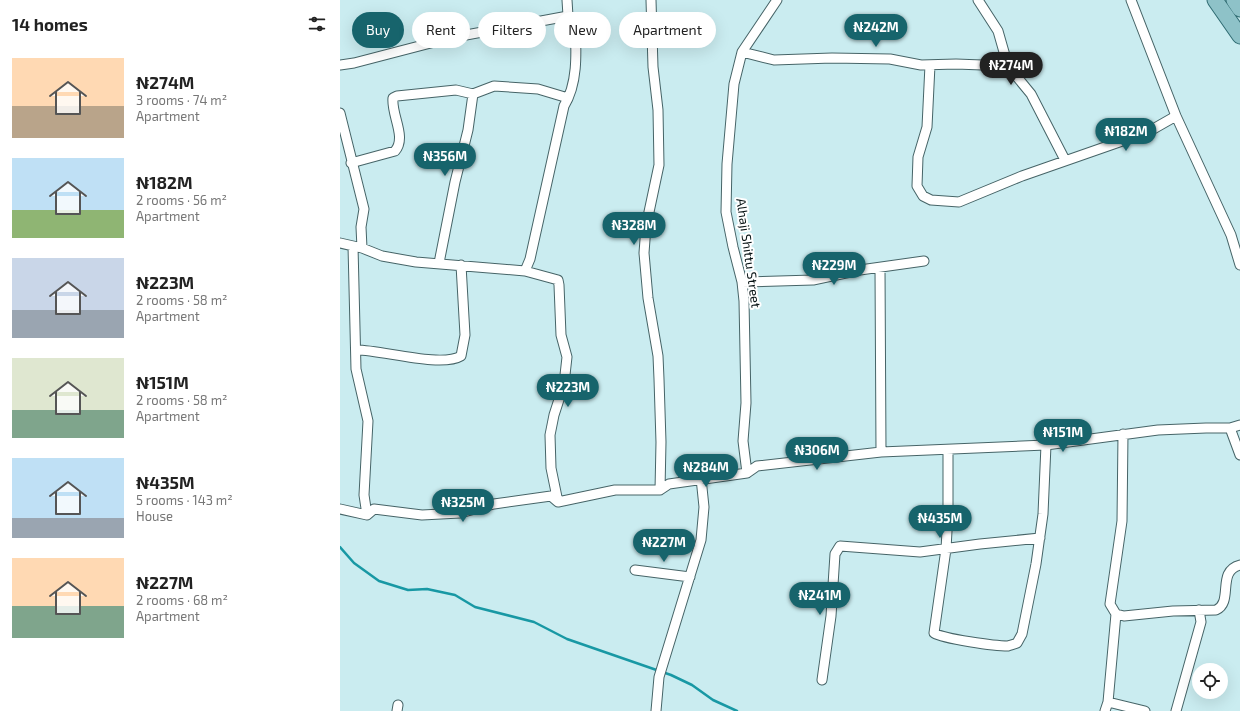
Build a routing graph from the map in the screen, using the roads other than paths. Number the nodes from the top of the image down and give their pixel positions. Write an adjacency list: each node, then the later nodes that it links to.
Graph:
1 (567, 0): 9 (street)
2 (651, 0): 42 (street)
3 (777, 0): 13 (street, Alhaji Shittu Street)
4 (978, 0): 16 (street)
5 (1131, 0): 20 (street)
6 (1215, 0): 11 (main road)
7 (1234, 0): 8 (main road)
8 (1240, 9)
9 (568, 12)
10 (554, 19): 14 (street)
11 (1240, 36)
12 (576, 48): 18 (street)
13 (742, 52): 15 (street); 31 (street, Alhaji Shittu Street)
14 (340, 65)
15 (930, 65): 16 (street); 21 (street)
16 (1008, 66): 21 (street)
17 (473, 94): 18 (street); 22 (street); 26 (street)
18 (568, 98): 30 (street)
19 (340, 113): 22 (street)
20 (1176, 116): 21 (street); 28 (street)
21 (1065, 160)
22 (351, 163): 24 (street)
23 (340, 243): 24 (street)
24 (357, 247): 26 (street); 32 (street)
25 (924, 261): 29 (street)
26 (439, 263): 27 (street)
27 (461, 265): 30 (street); 32 (street)
28 (1240, 265)
29 (880, 268): 31 (street); 38 (street)
30 (525, 271): 43 (street)
31 (742, 282): 40 (street, Alhaji Shittu Street)
32 (357, 350): 45 (street)
33 (1240, 425): 34 (street)
34 (1230, 428): 35 (street); 39 (street)
35 (1122, 434): 36 (street); 52 (street)
36 (1046, 445): 37 (street); 46 (street)
37 (948, 450): 38 (street); 47 (street)
38 (881, 452): 40 (street)
39 (1240, 455)
40 (747, 473): 41 (street)
41 (701, 478): 42 (street); 50 (street)
42 (660, 490): 43 (street)
43 (558, 502): 45 (street)
44 (340, 509): 45 (street)
45 (367, 515)
46 (1040, 538): 47 (street); 47 (street)
47 (946, 549): 53 (street)
48 (1240, 565): 51 (street)
49 (635, 570): 50 (street)
50 (690, 577): 55 (street)
51 (1199, 610): 52 (street); 58 (street)
52 (1116, 614): 54 (street)
53 (822, 680)
54 (1108, 702): 56 (street); 57 (street)
55 (656, 711)
56 (1105, 711)
57 (1145, 711)
58 (1176, 711)

